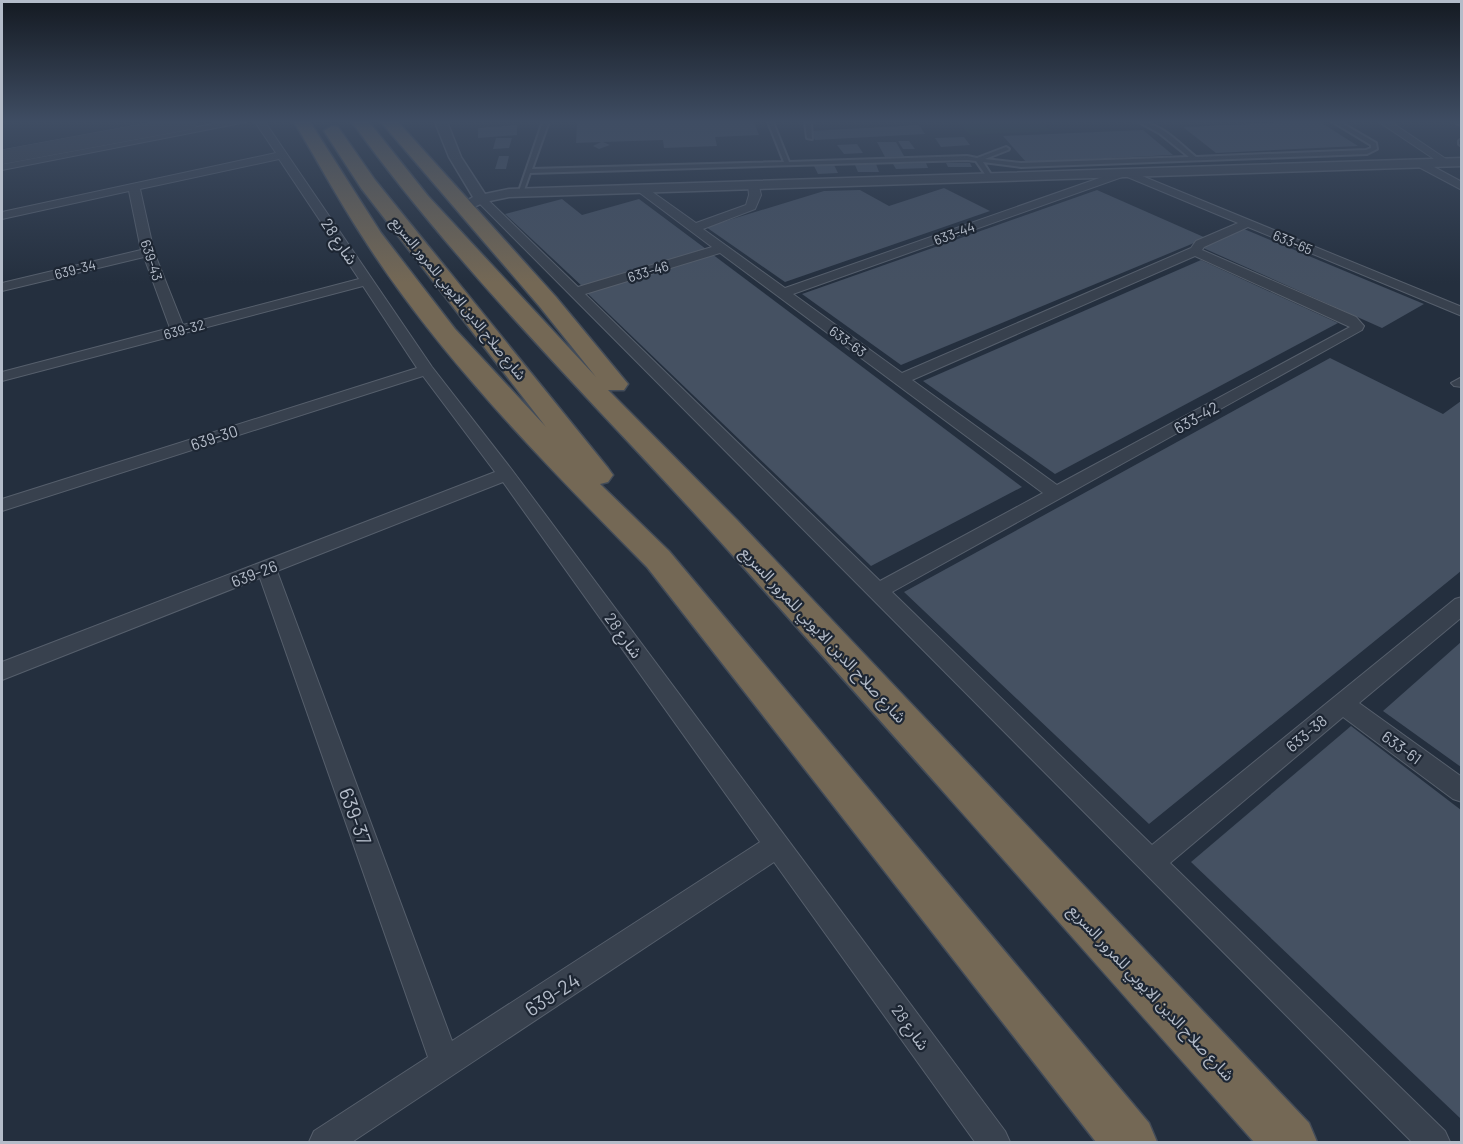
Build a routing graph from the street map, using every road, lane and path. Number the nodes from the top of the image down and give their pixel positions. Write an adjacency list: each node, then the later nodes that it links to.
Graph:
1 (188, 175): 16 (street)
2 (296, 175): 28 (street, شارع 28)
3 (316, 175): 24 (highway)
4 (335, 175): 24 (highway, شارع صلاح الدين الايوبي للمرور السريع)
5 (362, 175): 41 (highway, شارع صلاح الدين الايوبي للمرور السريع)
6 (402, 175): 40 (highway, شارع صلاح الدين الايوبي للمرور السريع)
7 (440, 175): 20 (highway)
8 (462, 175): 20 (street)
9 (526, 175): 19 (lane)
10 (1010, 175): 14 (street)
11 (1115, 175): 31 (street, 633-44)
12 (1133, 175): 22 (street, 633-65)
13 (1441, 175): 17 (street)
14 (989, 176): 15 (street)
15 (754, 184): 18 (street); 23 (street)
16 (134, 187): 21 (street); 27 (street, 639-43)
17 (1461, 187)
18 (640, 188): 19 (street); 23 (street, 633-63)
19 (520, 193): 20 (street)
20 (472, 203): 30 (street); 40 (highway)
21 (2, 215)
22 (1248, 223): 26 (street); 32 (street, 633-65)
23 (694, 228): 25 (street, 633-63)
24 (372, 236): 41 (highway, شارع صلاح الدين الايوبي للمرور السريع)
25 (722, 248): 30 (street, 633-46); 31 (street, 633-63)
26 (1195, 251): 36 (street); 38 (street, 633-42)
27 (148, 252): 29 (street, 639-34); 33 (street, 639-43)
28 (367, 281): 33 (street, 639-32); 34 (street, شارع 28)
29 (2, 287)
30 (574, 293): 43 (street)
31 (783, 293): 36 (street, 633-63)
32 (1461, 312)
33 (178, 331): 35 (street, 639-32)
34 (426, 370): 37 (street, شارع 28); 39 (street, 639-30)
35 (2, 377)
36 (900, 379): 38 (street, 633-63)
37 (506, 474): 42 (street, 639-26); 48 (street, شارع 28)
38 (1056, 493): 43 (street, 633-42)
39 (2, 505)
40 (726, 528): 54 (highway, شارع صلاح الدين الايوبي للمرور السريع)
41 (658, 559): 53 (highway, شارع صلاح الدين الايوبي للمرور السريع)
42 (266, 568): 45 (street, 639-26); 50 (street, 639-37)
43 (876, 592): 49 (street)
44 (1461, 604): 46 (street, 633-38)
45 (2, 671)
46 (1342, 703): 47 (street, 633-61); 49 (street, 633-38)
47 (1461, 791)
48 (778, 845): 50 (street, 639-24); 52 (street, شارع 28)
49 (1151, 862): 55 (street)
50 (445, 1064): 51 (street, 639-24)
51 (325, 1143)
52 (994, 1143)
53 (1130, 1143)
54 (1290, 1143)
55 (1434, 1143)

